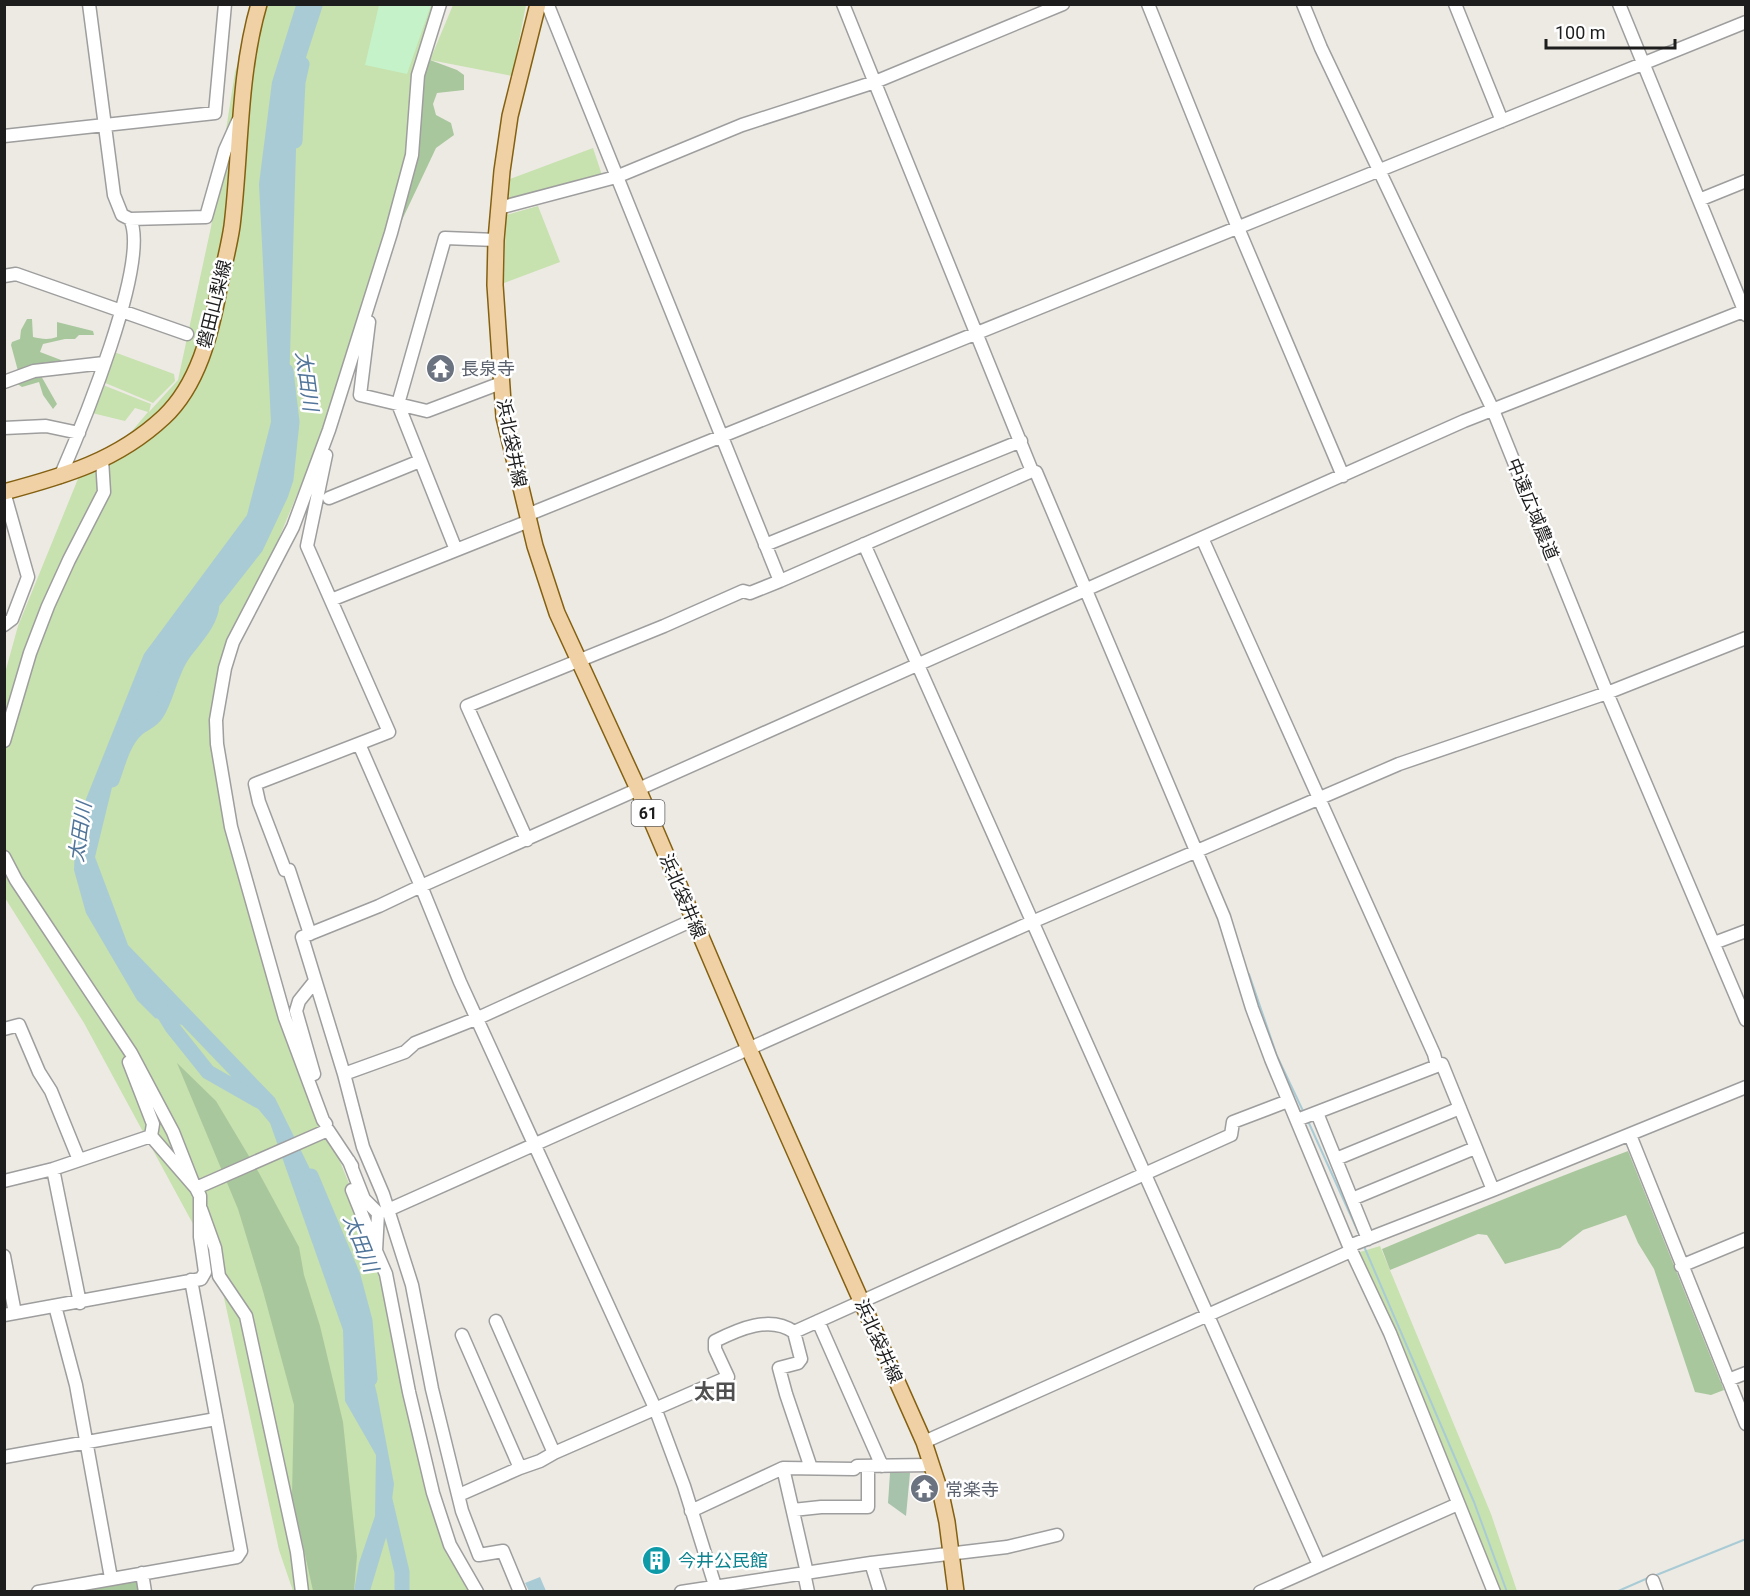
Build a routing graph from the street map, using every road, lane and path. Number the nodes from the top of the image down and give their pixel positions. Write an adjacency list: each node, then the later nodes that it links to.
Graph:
1 (89, 4): 17 (street)
2 (225, 4): 17 (street)
3 (259, 4): 15 (main road, 磐田山梨線)
4 (440, 4): 28 (street)
5 (843, 4): 14 (street)
6 (1064, 4): 14 (street)
7 (1148, 4): 25 (street)
8 (1303, 4): 19 (street, 中遠広域農道)
9 (1455, 4): 16 (street)
10 (1619, 4): 13 (street)
11 (546, 6): 20 (street); 23 (main road, 浜北袋井線 / 61)
12 (1746, 22): 13 (street)
13 (1643, 64): 16 (street); 22 (street)
14 (875, 82): 20 (street); 31 (street)
15 (242, 110): 24 (street); 43 (main road, 磐田山梨線)
16 (1502, 121): 19 (street)
17 (104, 125): 18 (street); 24 (street)
18 (4, 136)
19 (1380, 171): 25 (street); 37 (street, 中遠広域農道)
20 (616, 177): 23 (street); 41 (street)
21 (1746, 182): 22 (street)
22 (1699, 200): 30 (street)
23 (499, 208): 26 (main road, 浜北袋井線 / 61)
24 (130, 219): 29 (street)
25 (1238, 228): 31 (street); 46 (street)
26 (496, 240): 35 (main road, 浜北袋井線 / 61); 36 (street)
27 (4, 276): 29 (street)
28 (371, 297): 36 (street); 39 (street)
29 (122, 310): 32 (street); 33 (street)
30 (1745, 312): 37 (street)
31 (977, 333): 41 (street); 42 (street)
32 (187, 334)
33 (104, 363): 34 (street); 40 (street)
34 (4, 382)
35 (501, 383): 36 (street); 50 (main road, 浜北袋井線 / 61)
36 (398, 404): 44 (street)
37 (1493, 410): 46 (street); 62 (street, 中遠広域農道)
38 (4, 428): 40 (street)
39 (329, 430): 57 (street); 89 (street)
40 (79, 433): 47 (street)
41 (721, 437): 50 (street); 53 (street)
42 (1020, 441): 45 (street); 53 (street)
43 (102, 459): 47 (main road, 磐田山梨線); 63 (street)
44 (420, 461): 49 (street); 54 (street)
45 (1032, 471): 52 (street); 56 (street)
46 (1343, 476): 51 (street)
47 (60, 477): 48 (main road, 磐田山梨線)
48 (4, 492): 58 (street)
49 (330, 498)
50 (528, 518): 54 (street); 60 (main road, 浜北袋井線 / 61)
51 (1202, 538): 56 (street); 66 (street)
52 (864, 544): 55 (street); 61 (street)
53 (765, 545): 55 (street)
54 (456, 550): 57 (street)
55 (780, 581): 60 (street)
56 (1085, 590): 61 (street); 68 (street)
57 (331, 600): 64 (street)
58 (4, 625)
59 (1746, 638): 62 (street)
60 (578, 659): 65 (main road, 浜北袋井線 / 61); 67 (street)
61 (918, 665): 65 (street); 72 (street)
62 (1607, 693): 66 (street); 75 (street, 中遠広域農道)
63 (4, 741)
64 (358, 744): 70 (street); 74 (street)
65 (638, 789): 67 (street); 71 (main road, 浜北袋井線 / 61)
66 (1318, 798): 68 (street); 82 (street)
67 (527, 840): 70 (street)
68 (1197, 852): 72 (street); 85 (street)
69 (4, 857): 80 (street)
70 (421, 886): 74 (street); 77 (street)
71 (693, 920): 77 (street); 81 (main road, 浜北袋井線 / 61)
72 (1032, 922): 81 (street); 98 (street)
73 (1746, 931): 75 (street)
74 (310, 934): 76 (street)
75 (1714, 943): 78 (street, 中遠広域農道)
76 (315, 981): 83 (street); 89 (street)
77 (478, 1018): 83 (street); 92 (street)
78 (1746, 1020)
79 (4, 1029): 95 (street)
80 (125, 1043): 91 (street); 100 (street)
81 (749, 1049): 92 (street); 112 (main road, 浜北袋井線 / 61)
82 (1437, 1066): 86 (street); 87 (street)
83 (344, 1074): 104 (street)
84 (1746, 1087): 90 (street)
85 (1288, 1101): 88 (street); 98 (street)
86 (1460, 1107): 93 (street); 94 (street)
87 (1317, 1113): 88 (street); 94 (street)
88 (1297, 1120): 107 (street)
89 (327, 1131): 96 (street); 100 (street); 108 (street)
90 (1630, 1135): 101 (street); 110 (street)
91 (151, 1136): 95 (street); 100 (street)
92 (535, 1145): 104 (street); 123 (street)
93 (1475, 1148): 101 (street); 102 (street)
94 (1336, 1159): 102 (street)
95 (79, 1160): 97 (street)
96 (349, 1161): 104 (street); 108 (street)
97 (53, 1169): 99 (street); 113 (street)
98 (1145, 1174): 112 (street); 116 (street)
99 (4, 1181)
100 (197, 1186): 103 (street)
101 (1493, 1190): 105 (street)
102 (1352, 1199): 105 (street)
103 (201, 1209): 111 (street); 147 (street)
104 (388, 1210): 136 (street)
105 (1368, 1239): 107 (street)
106 (1746, 1239): 110 (street)
107 (1350, 1249): 116 (street); 137 (street)
108 (376, 1251): 154 (street)
109 (4, 1256): 115 (street)
110 (1681, 1266): 122 (street)
111 (191, 1280): 113 (street); 124 (street)
112 (862, 1302): 118 (street); 127 (main road, 浜北袋井線 / 61)
113 (80, 1303): 114 (street)
114 (55, 1306): 115 (street); 126 (street)
115 (10, 1314)
116 (1208, 1316): 127 (street); 143 (street)
117 (496, 1320): 128 (street)
118 (818, 1321): 119 (street); 132 (street)
119 (794, 1332): 123 (street); 135 (street)
120 (462, 1335): 133 (street)
121 (1746, 1373): 122 (street)
122 (1728, 1380): 125 (street)
123 (656, 1408): 128 (street); 139 (street)
124 (216, 1419): 126 (street); 144 (street)
125 (1746, 1424)
126 (88, 1442): 129 (street); 146 (street)
127 (924, 1442): 130 (main road, 浜北袋井線 / 61)
128 (554, 1453): 133 (street)
129 (4, 1456)
130 (932, 1465): 132 (street); 141 (main road, 浜北袋井線 / 61)
131 (868, 1466): 132 (street); 135 (street); 138 (street)
132 (882, 1466)
133 (520, 1468): 136 (street)
134 (783, 1468): 135 (street); 138 (street); 139 (street)
135 (811, 1468)
136 (459, 1495): 155 (street)
137 (1458, 1504): 143 (street); 161 (street)
138 (793, 1510): 145 (street)
139 (691, 1511): 149 (street)
140 (1057, 1535): 141 (street)
141 (951, 1554): 142 (street); 159 (main road, 浜北袋井線 / 61)
142 (871, 1563): 145 (street); 158 (street)
143 (1319, 1565): 160 (street)
144 (142, 1573): 146 (street); 151 (street)
145 (806, 1573): 148 (street); 157 (street)
146 (111, 1578): 150 (street)
147 (300, 1578): 152 (street); 153 (street)
148 (764, 1585): 149 (street)
149 (717, 1589): 156 (street)
150 (38, 1592)
151 (146, 1592)
152 (296, 1592)
153 (302, 1592)
154 (477, 1592)
155 (520, 1592)
156 (681, 1592)
157 (808, 1592)
158 (880, 1592)
159 (956, 1592)
160 (1260, 1592)
161 (1494, 1592)

